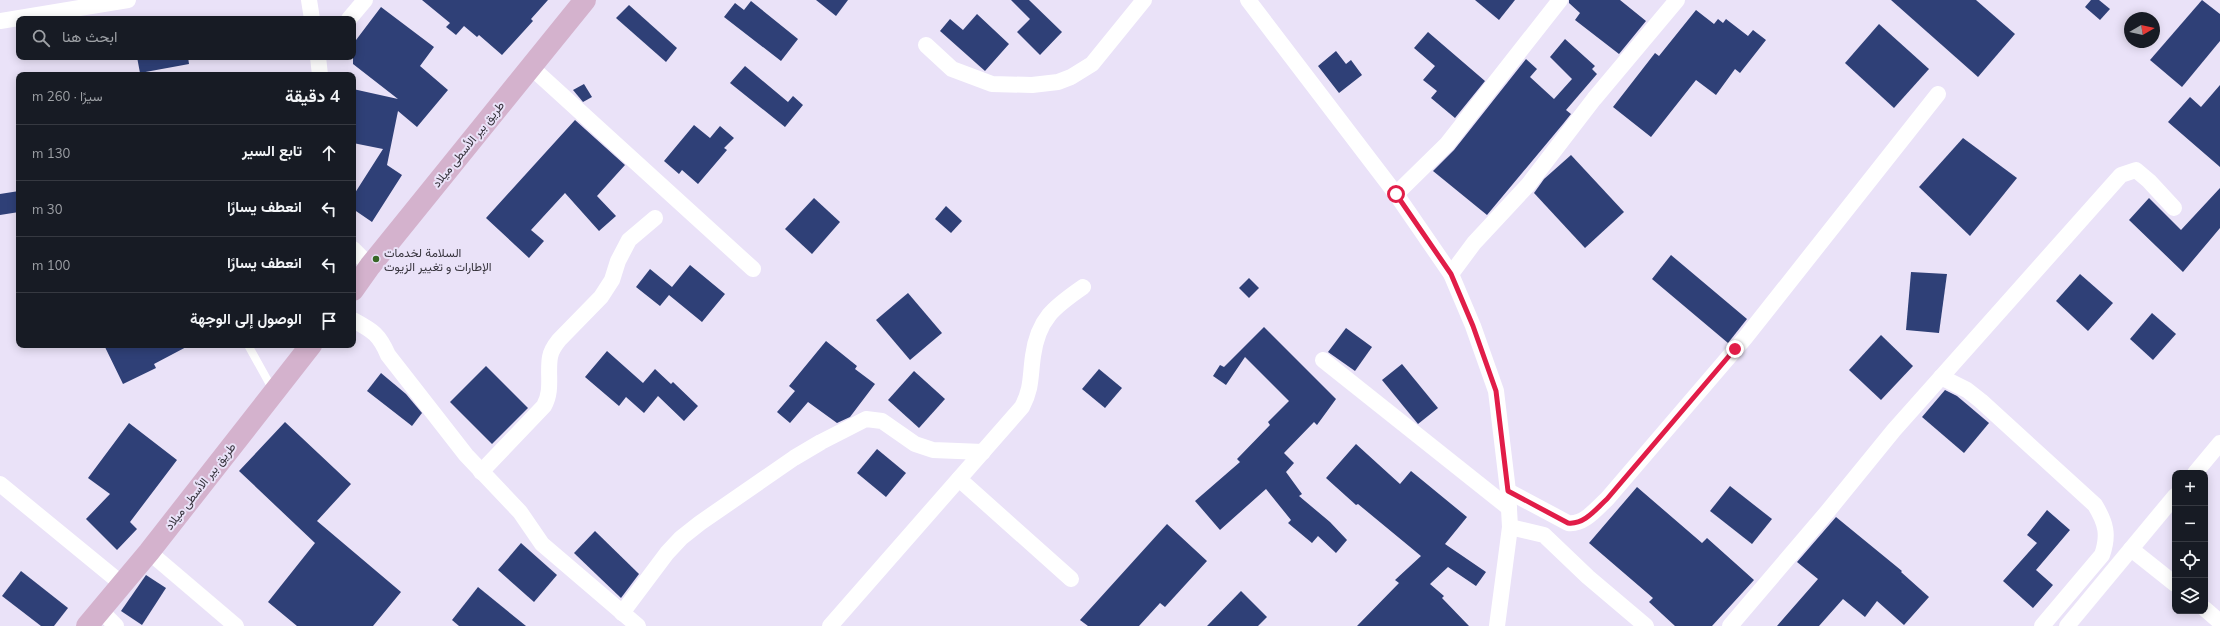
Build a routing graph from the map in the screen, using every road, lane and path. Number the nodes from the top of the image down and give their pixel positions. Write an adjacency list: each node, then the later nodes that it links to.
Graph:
1 (128, 0): 9 (street)
2 (309, 0): 10 (street)
3 (365, 0): 11 (street)
4 (585, 0): 16 (main road, طريق بير الأسطى ميلاد)
5 (1144, 0): 14 (street)
6 (1248, 0): 19 (street)
7 (1560, 0): 19 (street)
8 (1677, 0): 25 (street)
9 (30, 16)
10 (312, 16)
11 (352, 16)
12 (16, 18): 13 (street)
13 (0, 21)
14 (926, 45)
15 (318, 60): 17 (street)
16 (530, 67): 23 (main road, طريق بير الأسطى ميلاد); 24 (street)
17 (320, 72)
18 (1938, 94): 40 (street)
19 (1396, 194): 25 (street)
20 (2174, 208): 32 (street)
21 (654, 218): 37 (street)
22 (356, 252): 23 (street)
23 (370, 266): 26 (main road, طريق بير الأسطى ميلاد)
24 (753, 269)
25 (1451, 274): 40 (street)
26 (356, 286)
27 (1083, 287): 35 (street)
28 (356, 322): 37 (street)
29 (250, 348): 33 (lane)
30 (310, 348): 33 (main road, طريق بير الأسطى ميلاد)
31 (1323, 360): 42 (street)
32 (1941, 377): 59 (street); 60 (street)
33 (274, 393): 45 (main road, طريق بير الأسطى ميلاد)
34 (2220, 443): 36 (street)
35 (982, 452): 38 (street); 50 (street)
36 (2198, 470)
37 (481, 472): 50 (street)
38 (959, 479): 46 (street); 56 (street)
39 (0, 484): 48 (street)
40 (1508, 491): 42 (street)
41 (2172, 500): 44 (street)
42 (1509, 508): 43 (street)
43 (1510, 526): 57 (street); 58 (street)
44 (2131, 549): 47 (street); 61 (street)
45 (149, 552): 48 (main road, طريق بير الأسطى ميلاد); 54 (street)
46 (1071, 579)
47 (2172, 582)
48 (122, 584): 51 (main road, طريق بير الأسطى ميلاد)
49 (2208, 612): 52 (street)
50 (622, 613): 55 (street)
51 (94, 618): 53 (street)
52 (2220, 622)
53 (116, 626)
54 (236, 626)
55 (638, 626)
56 (830, 626)
57 (1497, 626)
58 (1646, 626)
59 (1730, 626)
60 (2042, 626)
61 (2067, 626)

